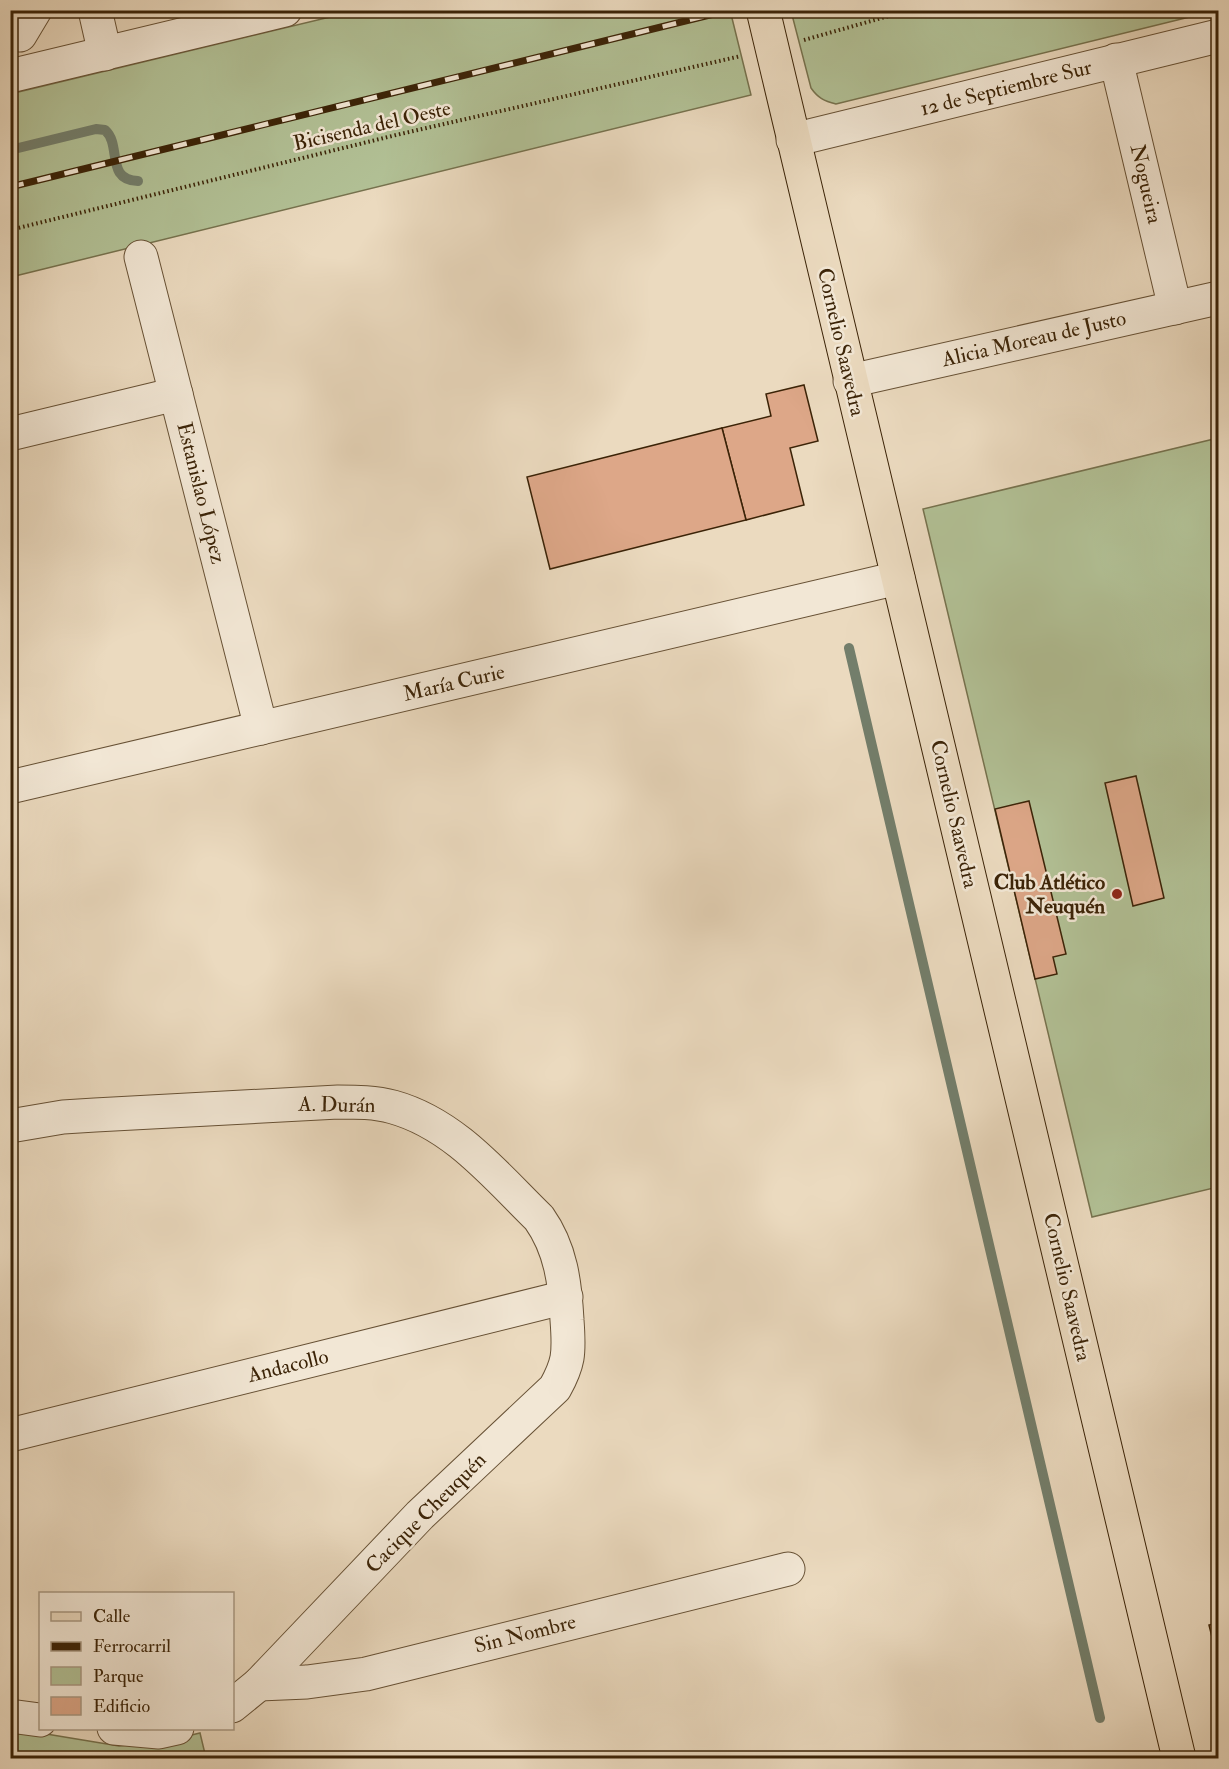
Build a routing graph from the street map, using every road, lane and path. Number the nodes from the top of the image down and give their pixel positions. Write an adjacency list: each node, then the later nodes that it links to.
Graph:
1 (95, 10): 7 (street)
2 (285, 10): 7 (street)
3 (763, 10): 11 (main road, Cornelio Saavedra)
4 (910, 10): 6 (path)
5 (1218, 36): 9 (street, 12 de Septiembre Sur)
6 (799, 41)
7 (105, 54): 10 (street)
8 (741, 56): 12 (path, Bicisenda del Oeste)
9 (1116, 60): 11 (street, 12 de Septiembre Sur); 15 (street, Nogueira)
10 (10, 76)
11 (793, 140): 16 (main road, Cornelio Saavedra)
12 (10, 230)
13 (141, 257): 17 (street, Estanislao López)
14 (1218, 298): 15 (street, Alicia Moreau de Justo)
15 (1175, 308): 16 (street, Alicia Moreau de Justo)
16 (850, 381): 19 (main road, Cornelio Saavedra)
17 (176, 394): 18 (street); 20 (street, Estanislao López)
18 (10, 434)
19 (898, 578): 20 (street, María Curie); 32 (main road, Cornelio Saavedra)
20 (261, 728): 21 (street, María Curie)
21 (10, 787)
22 (10, 1126): 23 (street, A. Durán)
23 (566, 1297): 24 (street, Andacollo); 26 (street, Cacique Cheuquén)
24 (10, 1435)
25 (788, 1569): 26 (street, Sin Nombre)
26 (259, 1684): 27 (street, Cacique Cheuquén)
27 (234, 1704)
28 (10, 1716): 29 (street)
29 (39, 1719)
30 (137, 1730): 31 (street)
31 (158, 1730)
32 (1179, 1758)

